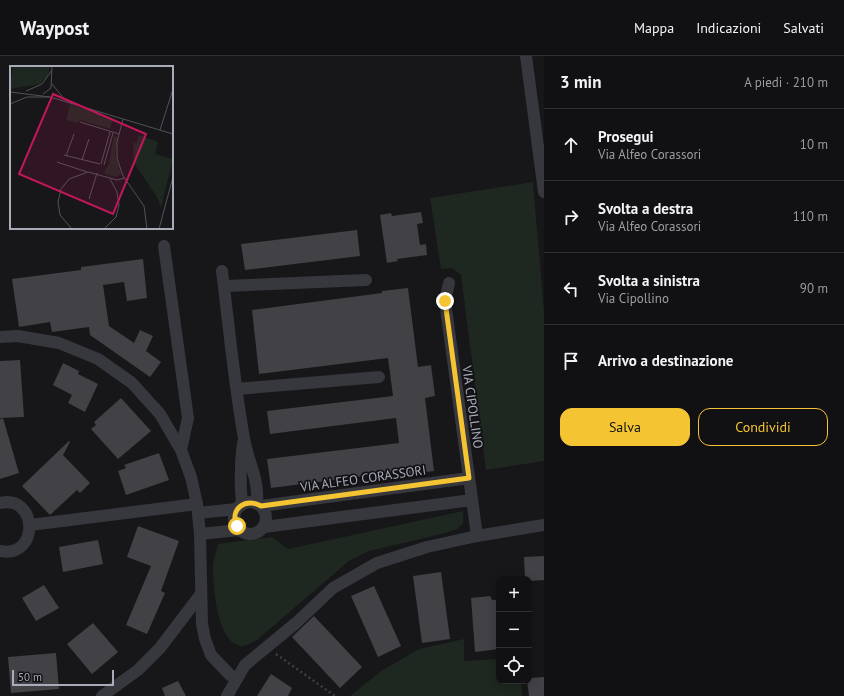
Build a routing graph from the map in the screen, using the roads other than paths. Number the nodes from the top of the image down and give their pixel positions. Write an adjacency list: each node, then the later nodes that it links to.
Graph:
1 (526, 56): 3 (street)
2 (544, 146): 3 (street)
3 (542, 168): 4 (street)
4 (544, 192)
5 (164, 246): 14 (street)
6 (222, 271): 9 (street)
7 (366, 280): 9 (street)
8 (449, 283): 15 (street, VIA CIPOLLINO)
9 (224, 286): 12 (street)
10 (0, 337): 14 (street)
11 (379, 377): 12 (street)
12 (237, 389): 13 (street)
13 (244, 440): 18 (street); 19 (street)
14 (182, 450): 20 (street)
15 (469, 478): 16 (street, VIA CIPOLLINO); 18 (street, VIA ALFEO CORASSORI)
16 (472, 500): 23 (street); 26 (street, VIA CIPOLLINO)
17 (0, 503): 21 (street)
18 (259, 505): 19 (street, VIA ALFEO CORASSORI); 23 (street)
19 (240, 507): 20 (street, VIA ALFEO CORASSORI); 24 (street)
20 (197, 509): 21 (street, VIA ALFEO CORASSORI); 25 (street)
21 (30, 525): 27 (street)
22 (544, 525): 26 (street)
23 (264, 527): 24 (street)
24 (239, 530): 25 (street)
25 (200, 534): 28 (street)
26 (477, 536): 29 (street)
27 (0, 551)
28 (201, 594): 29 (street); 30 (street)
29 (236, 679): 31 (street)
30 (102, 696)
31 (227, 696)

